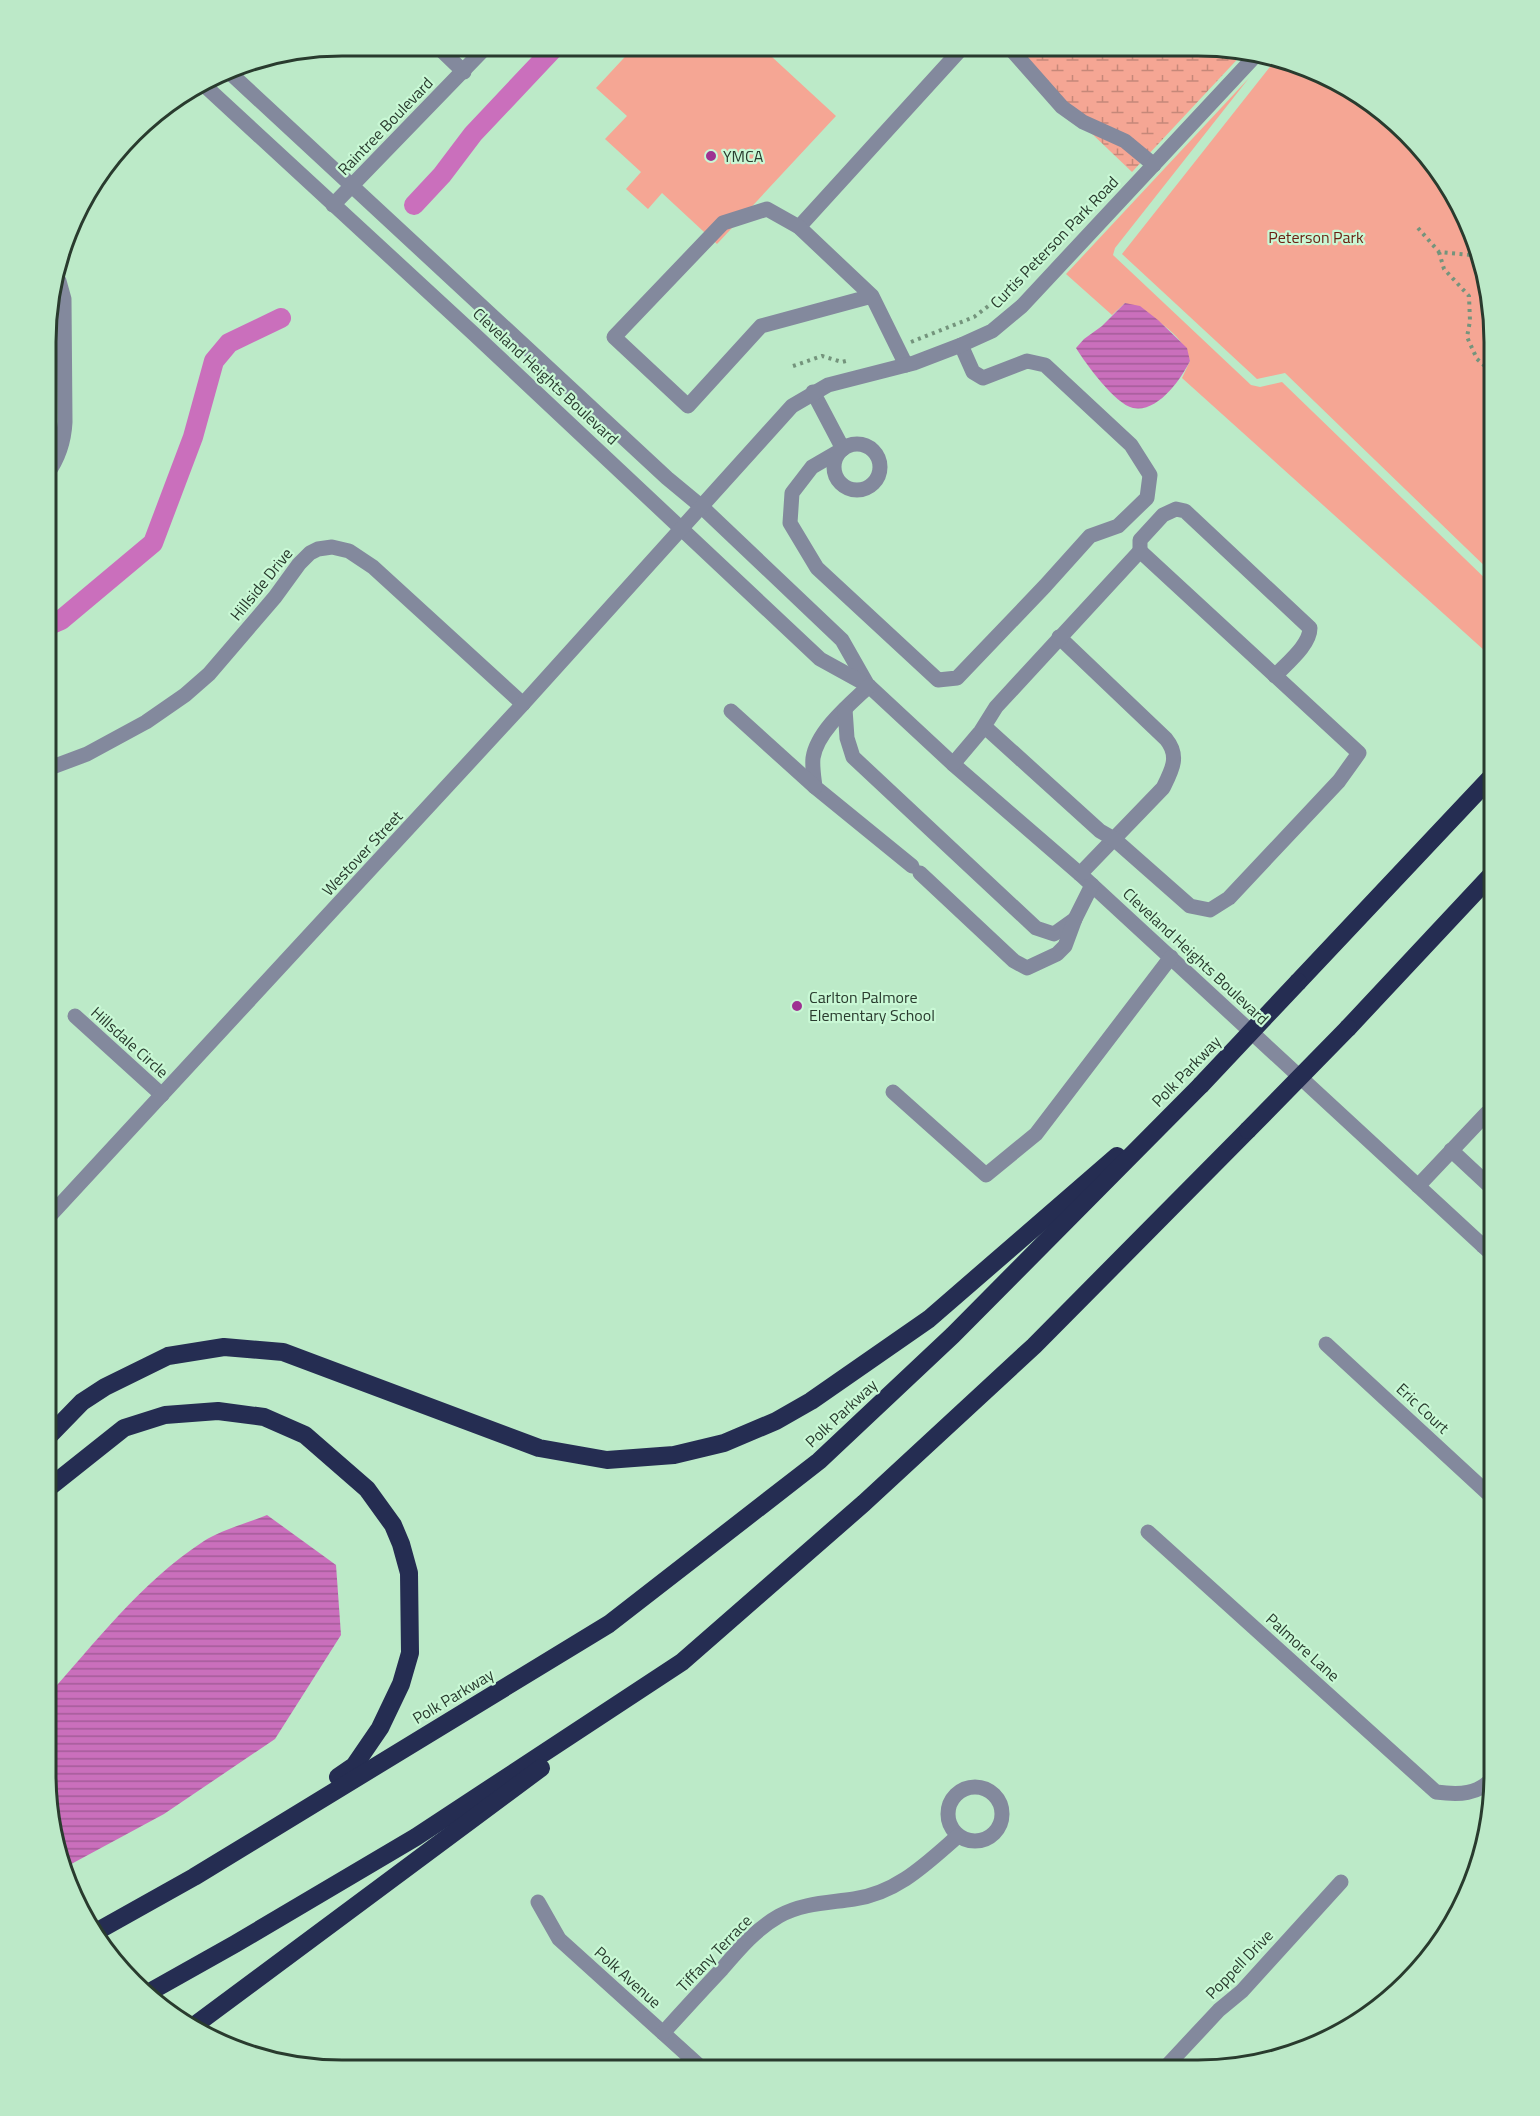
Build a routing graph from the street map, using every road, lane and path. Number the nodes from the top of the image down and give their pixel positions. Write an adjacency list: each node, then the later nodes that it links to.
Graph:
1 (447, 56): 6 (street)
2 (478, 56): 6 (street, Raintree Boulevard)
3 (955, 56): 12 (street)
4 (1017, 56): 9 (street)
5 (1251, 61): 9 (street, Curtis Peterson Park Road)
6 (464, 72): 10 (street, Raintree Boulevard)
7 (234, 76): 10 (street, Cleveland Heights Boulevard)
8 (208, 89): 11 (street, Cleveland Heights Boulevard)
9 (1154, 165): 18 (street, Curtis Peterson Park Road)
10 (352, 186): 11 (street, Raintree Boulevard); 23 (street, Cleveland Heights Boulevard)
11 (333, 205): 24 (street, Cleveland Heights Boulevard)
12 (799, 227): 17 (street); 17 (street)
13 (1418, 228): 14 (path)
14 (1439, 252): 15 (path); 20 (path)
15 (1471, 255)
16 (60, 289): 22 (street)
17 (872, 296): 19 (street)
18 (961, 345): 19 (street, Curtis Peterson Park Road); 21 (street)
19 (906, 365): 21 (street, Curtis Peterson Park Road)
20 (1484, 365)
21 (813, 392): 23 (street, Curtis Peterson Park Road)
22 (56, 459)
23 (702, 507): 24 (street, Westover Street); 28 (street, Cleveland Heights Boulevard)
24 (682, 529): 28 (street, Cleveland Heights Boulevard); 29 (street, Westover Street)
25 (1140, 551): 26 (street); 27 (street); 27 (street)
26 (1059, 638): 32 (street); 37 (street)
27 (1275, 676): 37 (street)
28 (869, 686): 30 (street); 33 (street, Cleveland Heights Boulevard)
29 (523, 704): 34 (street, Hillside Drive); 45 (street, Westover Street)
30 (845, 709): 36 (street); 41 (street)
31 (730, 711): 36 (street)
32 (984, 726): 33 (street); 37 (street)
33 (953, 764): 38 (street, Cleveland Heights Boulevard)
34 (56, 766)
35 (1484, 785): 46 (highway, Polk Parkway, bridge)
36 (815, 787): 41 (street)
37 (1114, 839): 38 (street)
38 (1080, 874): 40 (street, Cleveland Heights Boulevard)
39 (1484, 883): 58 (highway, bridge)
40 (1092, 885): 41 (street); 42 (street, Cleveland Heights Boulevard)
41 (1075, 920)
42 (1171, 957): 44 (street); 50 (street, Cleveland Heights Boulevard)
43 (75, 1016): 45 (street, Hillsdale Circle)
44 (894, 1092)
45 (162, 1095): 51 (street, Westover Street)
46 (1177, 1108): 54 (highway); 61 (highway, Polk Parkway)
47 (1484, 1116): 48 (street)
48 (1451, 1150): 49 (street); 50 (street)
49 (1484, 1181)
50 (1418, 1186): 52 (street, Cleveland Heights Boulevard)
51 (56, 1209)
52 (1483, 1246)
53 (1326, 1344): 56 (street, Eric Court)
54 (56, 1429)
55 (56, 1481): 61 (highway)
56 (1484, 1490)
57 (1148, 1532): 59 (street, Palmore Lane)
58 (682, 1662): 65 (highway); 66 (highway)
59 (1484, 1786)
60 (958, 1836): 67 (street, Tiffany Terrace)
61 (194, 1877): 64 (highway, Polk Parkway)
62 (1341, 1882): 69 (street, Poppell Drive)
63 (538, 1902): 67 (street, Polk Avenue)
64 (101, 1929)
65 (153, 1990)
66 (199, 2022)
67 (663, 2033): 68 (street, Polk Avenue)
68 (693, 2060)
69 (1172, 2060)

